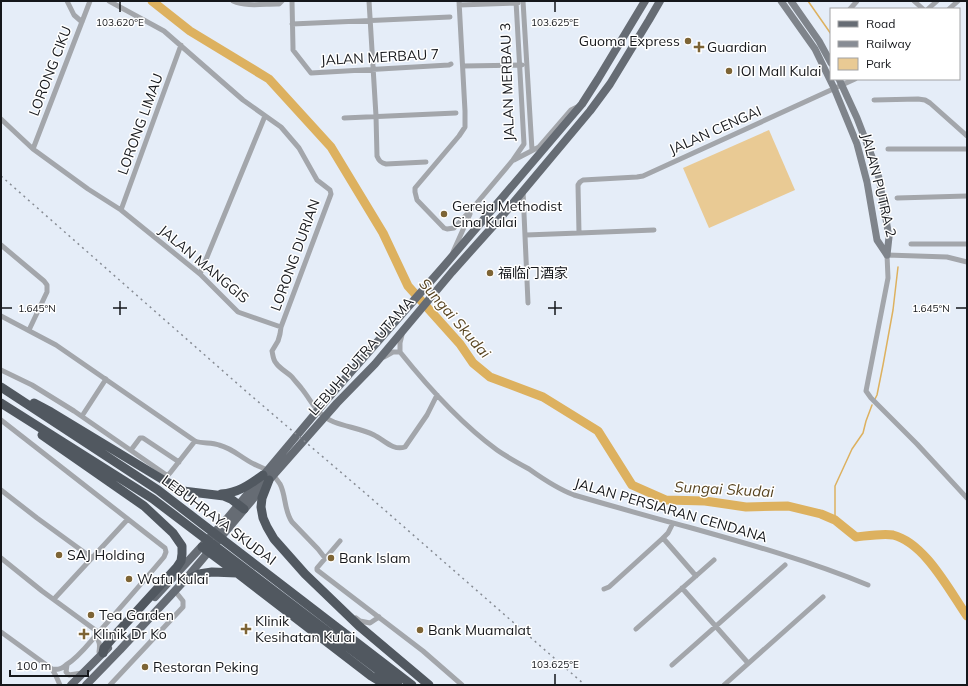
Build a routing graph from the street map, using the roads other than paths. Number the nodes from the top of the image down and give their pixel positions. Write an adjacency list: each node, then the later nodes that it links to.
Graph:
1 (67, 1): 24 (street)
2 (90, 1): 24 (street, LORONG CIKU)
3 (109, 1): 26 (street)
4 (233, 1): 16 (street)
5 (292, 1): 25 (street)
6 (369, 1): 23 (street)
7 (645, 1): 39 (main road, LEBUH PUTRA UTAMA)
8 (660, 1): 52 (main road, LEBUH PUTRA UTAMA)
9 (781, 1): 34 (street, JALAN PUTRA 2)
10 (791, 1): 27 (street)
11 (914, 1): 19 (street)
12 (937, 1): 20 (street)
13 (958, 1): 21 (street)
14 (516, 2): 15 (street); 18 (street); 29 (street, JALAN MERBAU 3)
15 (523, 2): 30 (street)
16 (245, 3): 17 (street)
17 (280, 3)
18 (459, 3): 31 (street, JALAN MERBAU 3)
19 (923, 8)
20 (929, 8)
21 (949, 8)
22 (450, 17): 23 (street)
23 (370, 20): 25 (street); 32 (street)
24 (82, 22): 46 (street, LORONG CIKU)
25 (292, 24): 32 (street, JALAN MERBAU 7)
26 (180, 45): 41 (street); 55 (street, LORONG LIMAU)
27 (830, 61)
28 (451, 64): 32 (street, JALAN MERBAU 7)
29 (520, 65): 30 (street); 31 (street); 50 (street, JALAN MERBAU 3)
30 (527, 65): 49 (street)
31 (463, 66): 56 (street, JALAN MERBAU 3)
32 (374, 69): 42 (street)
33 (830, 80): 37 (street, JALAN PUTRA 2)
34 (830, 80)
35 (853, 80): 36 (street, JALAN CENGAI)
36 (841, 82): 37 (street, JALAN CENGAI); 63 (street, JALAN PUTRA 2)
37 (834, 88): 58 (street, JALAN CENGAI); 63 (street, JALAN PUTRA 2)
38 (874, 100): 45 (street)
39 (582, 104): 49 (street); 65 (main road, LEBUH PUTRA UTAMA)
40 (456, 113): 42 (street)
41 (265, 116): 66 (street); 70 (street, LORONG DURIAN)
42 (376, 116): 43 (street); 51 (street)
43 (344, 118)
44 (1, 119): 46 (street, JALAN MANGGIS)
45 (967, 136)
46 (33, 149): 55 (street, JALAN MANGGIS)
47 (888, 149): 48 (street)
48 (967, 149)
49 (532, 150): 50 (street)
50 (513, 160): 56 (street, JALAN MERBAU 3)
51 (426, 162)
52 (523, 191): 59 (street); 69 (main road, LEBUH PUTRA UTAMA)
53 (967, 196): 54 (street)
54 (897, 198)
55 (121, 210): 66 (street, JALAN MANGGIS)
56 (471, 210): 65 (street)
57 (654, 230): 58 (street)
58 (579, 233): 59 (street)
59 (526, 235): 67 (street)
60 (1, 244): 71 (street)
61 (911, 244): 62 (street)
62 (967, 244)
63 (887, 255): 64 (street); 88 (street)
64 (967, 262)
65 (447, 263): 85 (main road, LEBUH PUTRA UTAMA)
66 (200, 274): 70 (street, JALAN MANGGIS)
67 (528, 304)
68 (1, 316): 71 (street)
69 (406, 325): 72 (street); 73 (main road, LEBUH PUTRA UTAMA)
70 (281, 327): 77 (street)
71 (29, 330): 75 (street)
72 (400, 352): 73 (street); 77 (street, JALAN PERSIARAN CENDANA)
73 (375, 364): 85 (main road, LEBUH PUTRA UTAMA)
74 (1, 370): 79 (street)
75 (106, 379): 79 (street); 81 (street)
76 (1, 387): 84 (highway); 128 (highway, LEBUHRAYA SKUDAI)
77 (437, 395): 91 (street, JALAN PERSIARAN CENDANA)
78 (1, 403): 115 (highway); 127 (highway)
79 (82, 416): 82 (street)
80 (1, 420): 90 (street)
81 (195, 441): 83 (street); 97 (street)
82 (131, 450): 83 (street); 84 (street)
83 (179, 462): 84 (street)
84 (145, 465): 87 (highway)
85 (266, 478): 87 (highway); 89 (main road, LEBUH PUTRA UTAMA); 107 (highway)
86 (1, 490): 96 (street)
87 (211, 494): 89 (highway)
88 (967, 498)
89 (242, 506): 94 (main road, LEBUH PUTRA UTAMA)
90 (128, 519): 96 (street); 114 (street)
91 (673, 523): 92 (street); 103 (street, JALAN PERSIARAN CENDANA)
92 (663, 538): 101 (street); 105 (street)
93 (340, 541): 97 (street)
94 (205, 550): 100 (highway); 102 (main road); 116 (main road)
95 (1, 558): 109 (street)
96 (92, 558): 109 (street)
97 (325, 558): 110 (street)
98 (714, 560): 101 (street)
99 (785, 565): 111 (street)
100 (237, 573): 102 (highway); 126 (highway)
101 (696, 576): 104 (street)
102 (184, 581): 106 (main road)
103 (868, 585)
104 (682, 588): 111 (street); 112 (street)
105 (604, 589)
106 (175, 590): 124 (main road); 125 (street)
107 (321, 590): 110 (street); 129 (highway)
108 (823, 597): 117 (street)
109 (54, 599): 114 (street)
110 (379, 617): 130 (street)
111 (715, 626): 117 (street); 119 (street)
112 (636, 629)
113 (1, 632): 120 (street)
114 (96, 634): 115 (street); 116 (street); 118 (street)
115 (116, 634): 116 (highway)
116 (101, 655): 121 (main road)
117 (748, 663): 131 (street)
118 (67, 665): 120 (street); 121 (street)
119 (672, 665)
120 (52, 669): 122 (street)
121 (83, 673): 123 (main road)
122 (60, 685)
123 (71, 685)
124 (86, 685)
125 (110, 685)
126 (386, 685)
127 (398, 685)
128 (412, 685)
129 (429, 685)
130 (462, 685)
131 (724, 685)

